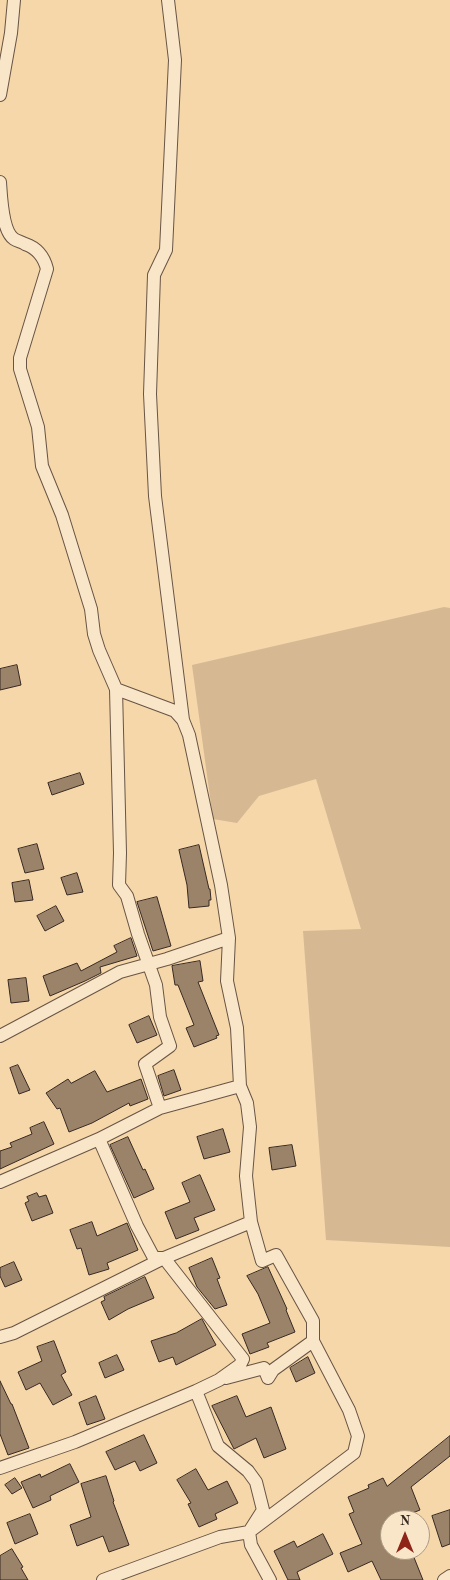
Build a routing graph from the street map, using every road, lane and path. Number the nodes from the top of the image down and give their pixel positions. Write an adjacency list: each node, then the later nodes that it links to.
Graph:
1 (14, 0): 3 (street)
2 (168, 0): 6 (street)
3 (0, 95)
4 (0, 182): 5 (street)
5 (116, 689): 6 (street); 8 (street)
6 (183, 720): 7 (street)
7 (229, 938): 8 (street); 10 (street)
8 (149, 964): 9 (street); 11 (street)
9 (0, 1036)
10 (240, 1086): 11 (street); 14 (street)
11 (160, 1108): 12 (street)
12 (99, 1139): 13 (street); 15 (street)
13 (0, 1182)
14 (250, 1222): 15 (street); 17 (street)
15 (164, 1258): 16 (street); 18 (street)
16 (0, 1337)
17 (313, 1341): 18 (street); 21 (street)
18 (218, 1380): 19 (street)
19 (196, 1391): 20 (street); 21 (street)
20 (0, 1468)
21 (249, 1532): 23 (street); 24 (street)
22 (450, 1576): 25 (street)
23 (103, 1580)
24 (270, 1580)
25 (444, 1580)

